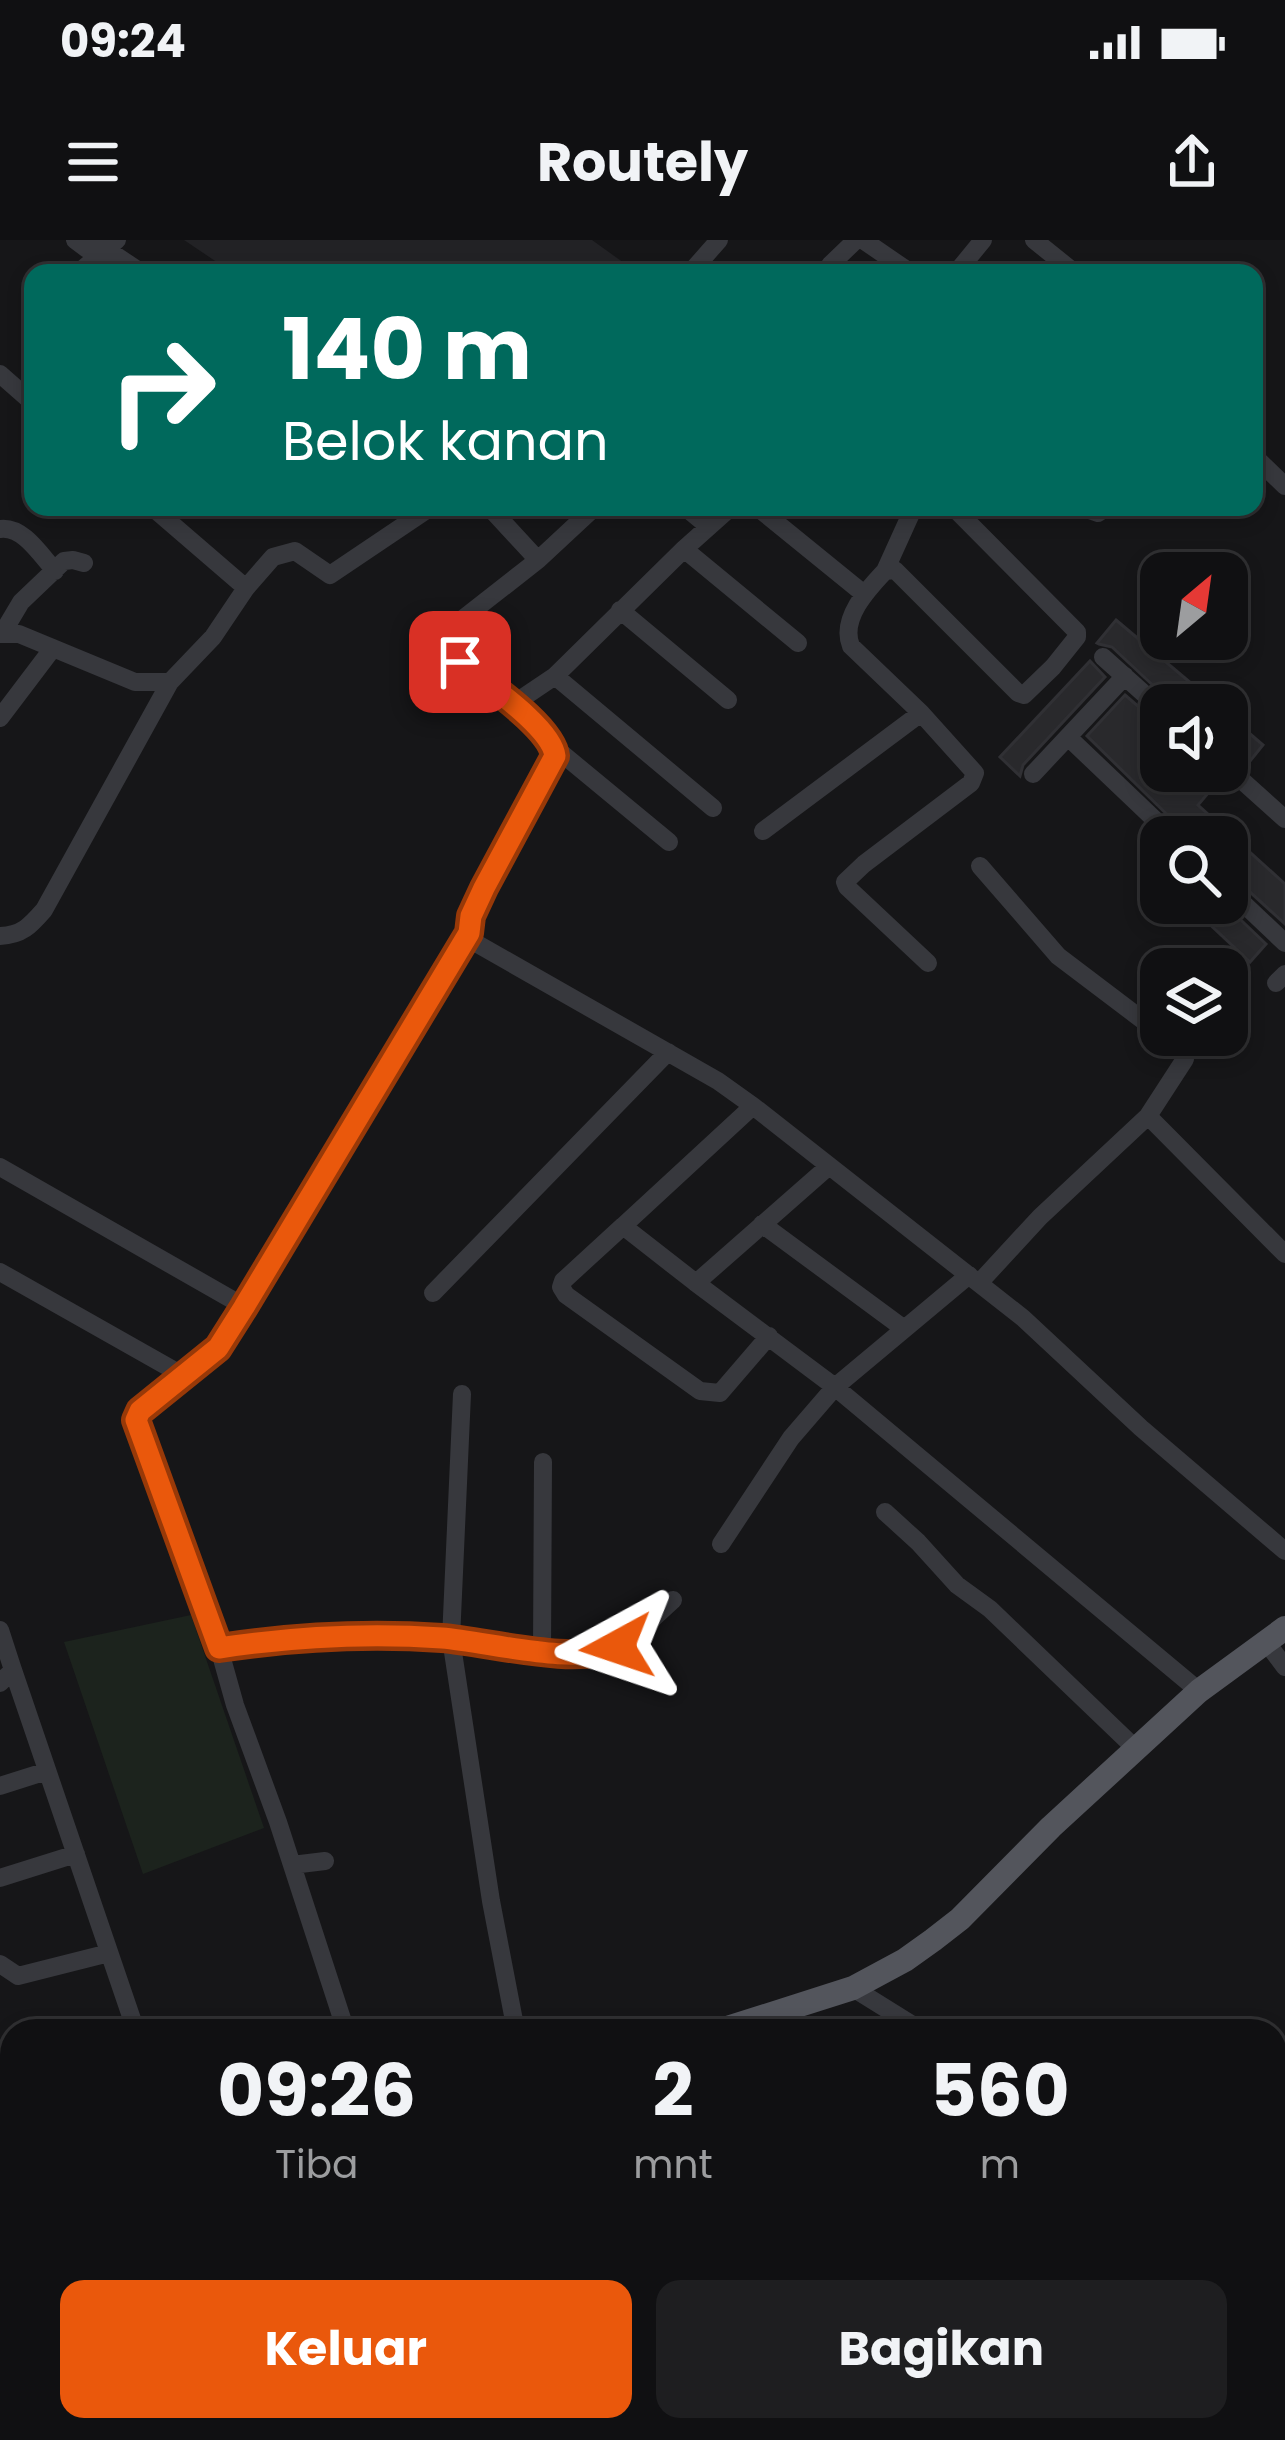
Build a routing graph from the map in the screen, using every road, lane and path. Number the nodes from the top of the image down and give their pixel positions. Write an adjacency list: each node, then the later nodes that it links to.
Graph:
1 (75, 240): 6 (street)
2 (719, 240): 8 (street)
3 (859, 240): 9 (street); 10 (street)
4 (983, 240): 11 (street)
5 (1034, 240): 12 (street)
6 (112, 244): 7 (street)
7 (89, 264)
8 (698, 264)
9 (832, 264)
10 (897, 264)
11 (963, 264)
12 (1058, 264)
13 (0, 374): 14 (street)
14 (24, 395)
15 (1263, 465): 16 (street)
16 (1285, 486)
17 (162, 516): 33 (street)
18 (418, 516): 33 (street)
19 (497, 516): 29 (street)
20 (585, 516): 29 (street)
21 (696, 516): 26 (street)
22 (720, 516): 26 (street)
23 (768, 516): 34 (street)
24 (910, 516): 32 (street)
25 (961, 516): 32 (street)
26 (708, 526): 28 (street)
27 (0, 530): 31 (street)
28 (684, 549): 35 (street); 37 (street)
29 (538, 560): 45 (street)
30 (84, 563): 31 (street)
31 (55, 571): 36 (street)
32 (885, 571): 34 (street)
33 (246, 588): 42 (street)
34 (864, 594): 46 (street)
35 (620, 610): 40 (street); 44 (street)
36 (1, 634): 38 (street)
37 (798, 643)
38 (53, 648): 42 (street); 47 (street)
39 (1103, 657): 41 (street)
40 (555, 676): 45 (street); 52 (street)
41 (1124, 676): 43 (street); 48 (street)
42 (170, 682): 60 (street)
43 (1140, 690)
44 (728, 700)
45 (512, 705): 49 (street)
46 (921, 713): 55 (street); 62 (street)
47 (0, 718)
48 (1068, 737): 50 (street); 53 (street)
49 (554, 747): 56 (street); 59 (street)
50 (1033, 773)
51 (1248, 786): 54 (street)
52 (713, 808)
53 (1151, 816)
54 (1285, 819)
55 (763, 831)
56 (669, 842)
57 (980, 866): 63 (street)
58 (1248, 908): 61 (street)
59 (469, 933): 64 (street); 77 (street)
60 (0, 936)
61 (1285, 943)
62 (928, 963)
63 (1140, 1018)
64 (668, 1052): 66 (street); 76 (street)
65 (1184, 1056): 67 (street)
66 (753, 1106): 69 (street); 71 (street)
67 (1148, 1115): 72 (street); 74 (street)
68 (0, 1167): 77 (street)
69 (828, 1167): 70 (street); 74 (street)
70 (762, 1225): 75 (street); 78 (street)
71 (623, 1226): 75 (street); 79 (street)
72 (1285, 1254)
73 (0, 1272): 80 (street)
74 (974, 1278): 78 (street); 86 (street)
75 (696, 1282): 79 (street)
76 (433, 1293)
77 (244, 1307): 80 (street)
78 (903, 1328): 81 (street)
79 (769, 1336): 81 (street)
80 (184, 1376): 91 (street)
81 (835, 1387): 85 (street); 95 (street)
82 (462, 1394): 90 (street)
83 (543, 1462): 92 (street)
84 (885, 1512): 96 (street)
85 (721, 1544)
86 (1285, 1551)
87 (673, 1600): 92 (street)
88 (0, 1630): 94 (street)
89 (1276, 1635): 93 (street); 95 (main road)
90 (451, 1639): 91 (street); 92 (street); 109 (street)
91 (219, 1648): 101 (street)
92 (542, 1651)
93 (1285, 1667)
94 (6, 1677): 97 (street)
95 (1199, 1691): 96 (main road)
96 (1136, 1748): 106 (main road)
97 (47, 1771): 98 (street); 99 (street)
98 (0, 1786)
99 (76, 1854): 102 (street); 103 (street)
100 (325, 1861): 101 (street)
101 (292, 1865): 108 (street)
102 (0, 1878)
103 (109, 1953): 105 (street); 107 (street)
104 (0, 1964): 105 (street)
105 (9, 1979)
106 (854, 1988): 110 (main road); 111 (street)
107 (132, 2019)
108 (342, 2019)
109 (514, 2019)
110 (757, 2019)
111 (903, 2019)

